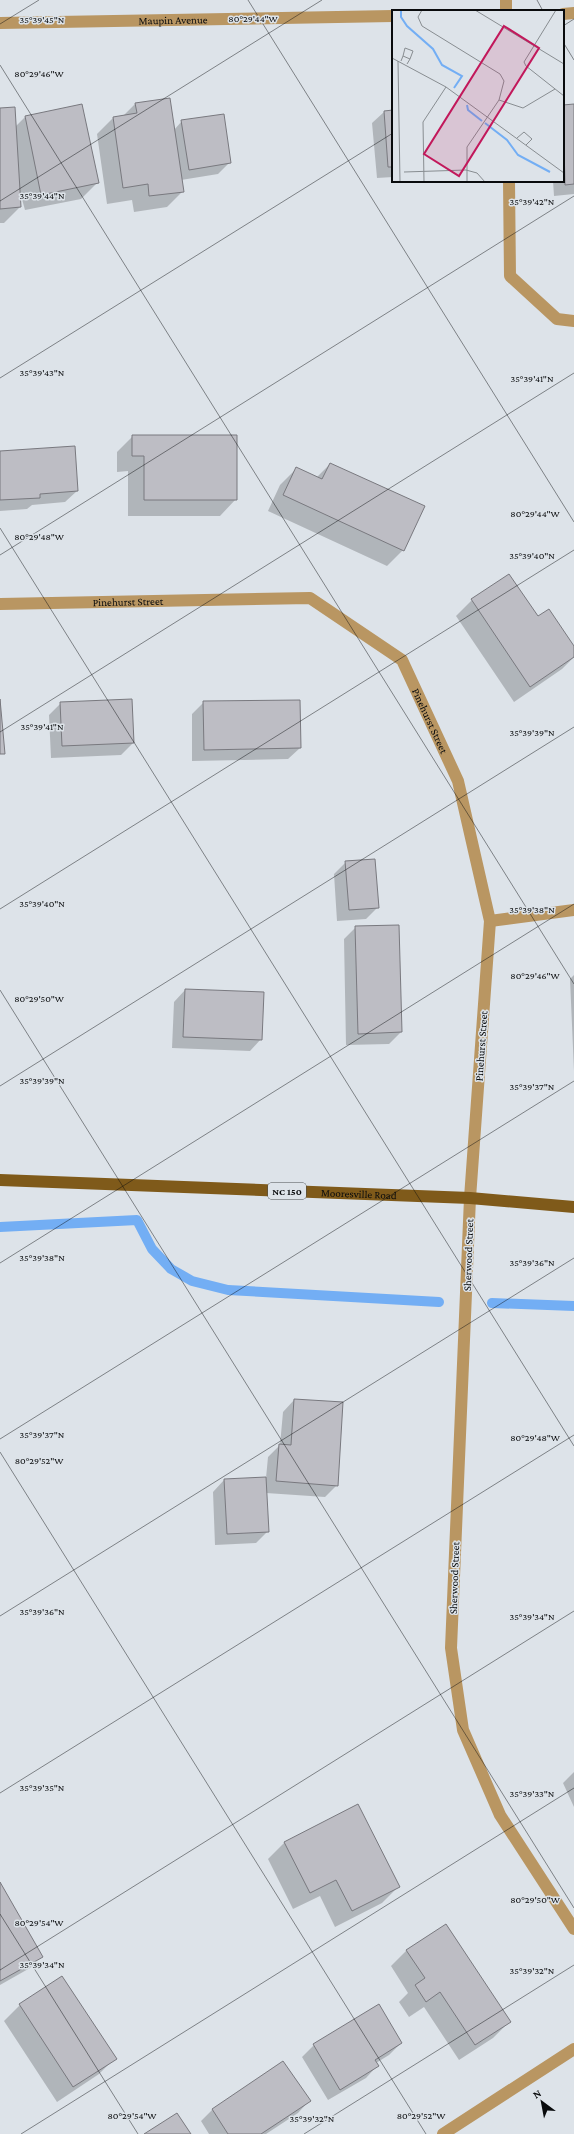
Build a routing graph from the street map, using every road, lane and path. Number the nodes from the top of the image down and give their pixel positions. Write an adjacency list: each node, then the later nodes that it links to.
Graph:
1 (574, 13): 2 (street)
2 (564, 14)
3 (392, 16): 4 (street, Maupin Avenue)
4 (0, 23)
5 (509, 182): 6 (street)
6 (574, 321)
7 (0, 604): 9 (street, Pinehurst Street)
8 (574, 910): 9 (street)
9 (490, 921): 11 (street, Pinehurst Street)
10 (0, 1180): 11 (main road, Mooresville Road / NC 150)
11 (470, 1198): 12 (main road, Mooresville Road / NC 150); 13 (street, Sherwood Street)
12 (574, 1207)
13 (574, 1929)
14 (574, 2049): 15 (street)
15 (443, 2134)

